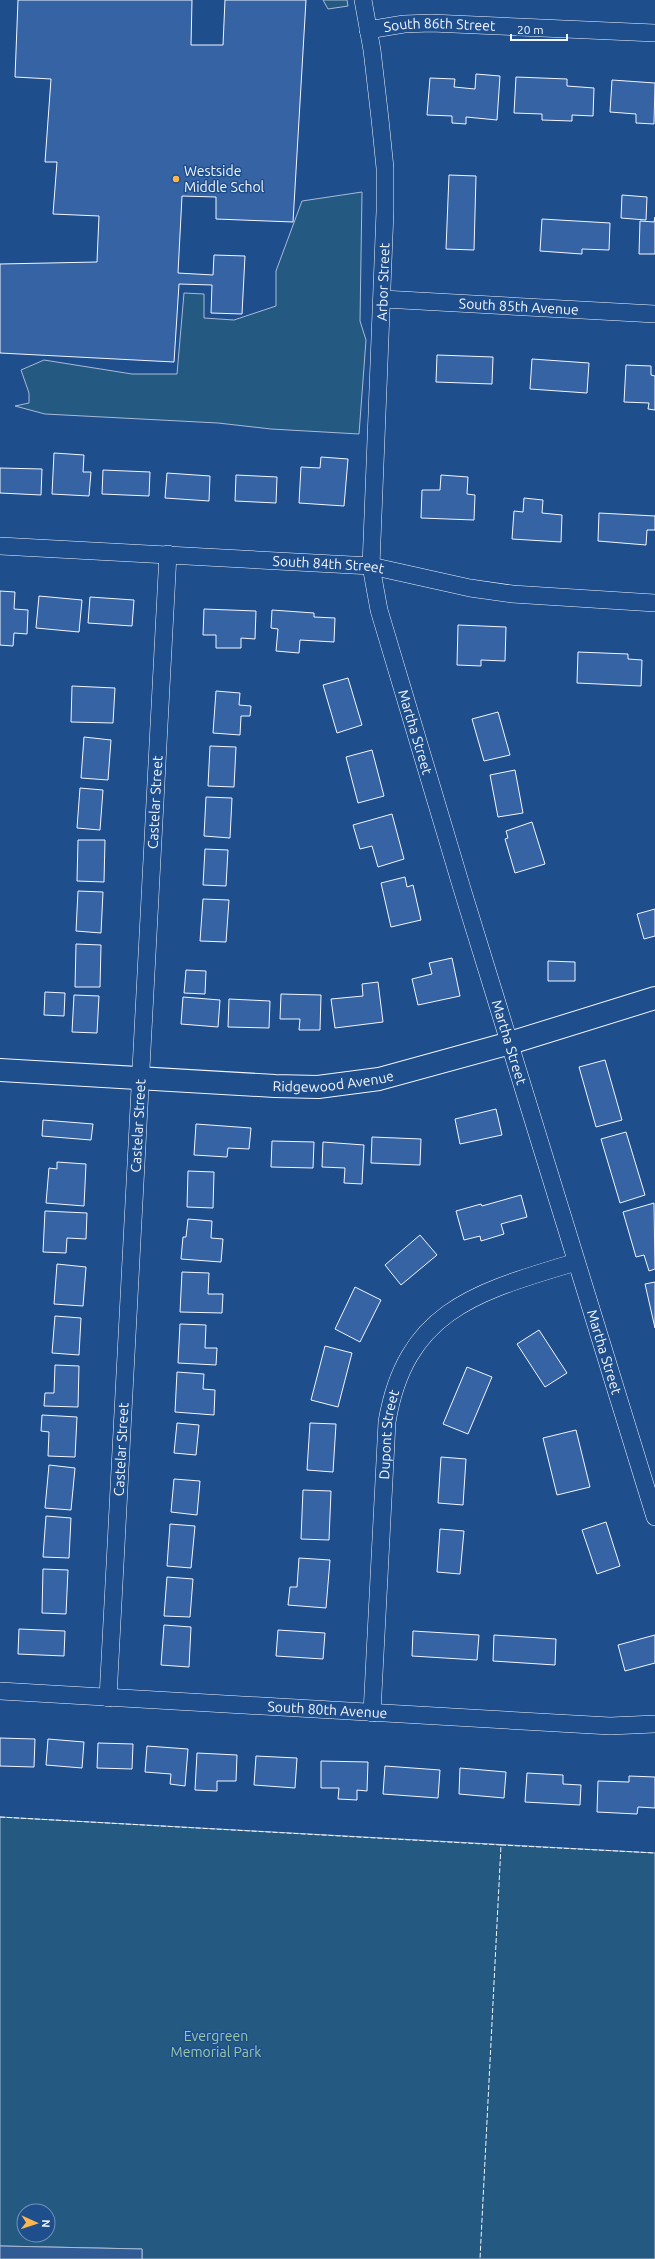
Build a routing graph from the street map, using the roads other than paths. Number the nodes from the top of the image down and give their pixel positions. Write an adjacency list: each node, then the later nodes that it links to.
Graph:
1 (363, 0): 2 (street, Arbor Street)
2 (368, 30): 3 (street, South 86th Street); 4 (street, Arbor Street)
3 (655, 33)
4 (383, 298): 5 (street, South 85th Avenue); 8 (street, Arbor Street)
5 (655, 314)
6 (0, 546): 7 (street, South 84th Street)
7 (168, 554): 8 (street, South 84th Street); 13 (street, Castelar Street)
8 (371, 566): 9 (street, South 84th Street); 11 (street, Martha Street)
9 (655, 603)
10 (655, 998): 11 (main road, Ridgewood Avenue)
11 (510, 1044): 13 (main road, Ridgewood Avenue); 14 (street, Martha Street)
12 (0, 1070): 13 (main road, Ridgewood Avenue)
13 (140, 1077): 17 (street, Castelar Street)
14 (576, 1262): 15 (street, Martha Street); 18 (street, Dupont Street)
15 (655, 1517)
16 (0, 1691): 17 (street, South 80th Avenue)
17 (108, 1698): 18 (street, South 80th Avenue)
18 (372, 1713): 19 (street, South 80th Avenue)
19 (655, 1724)

